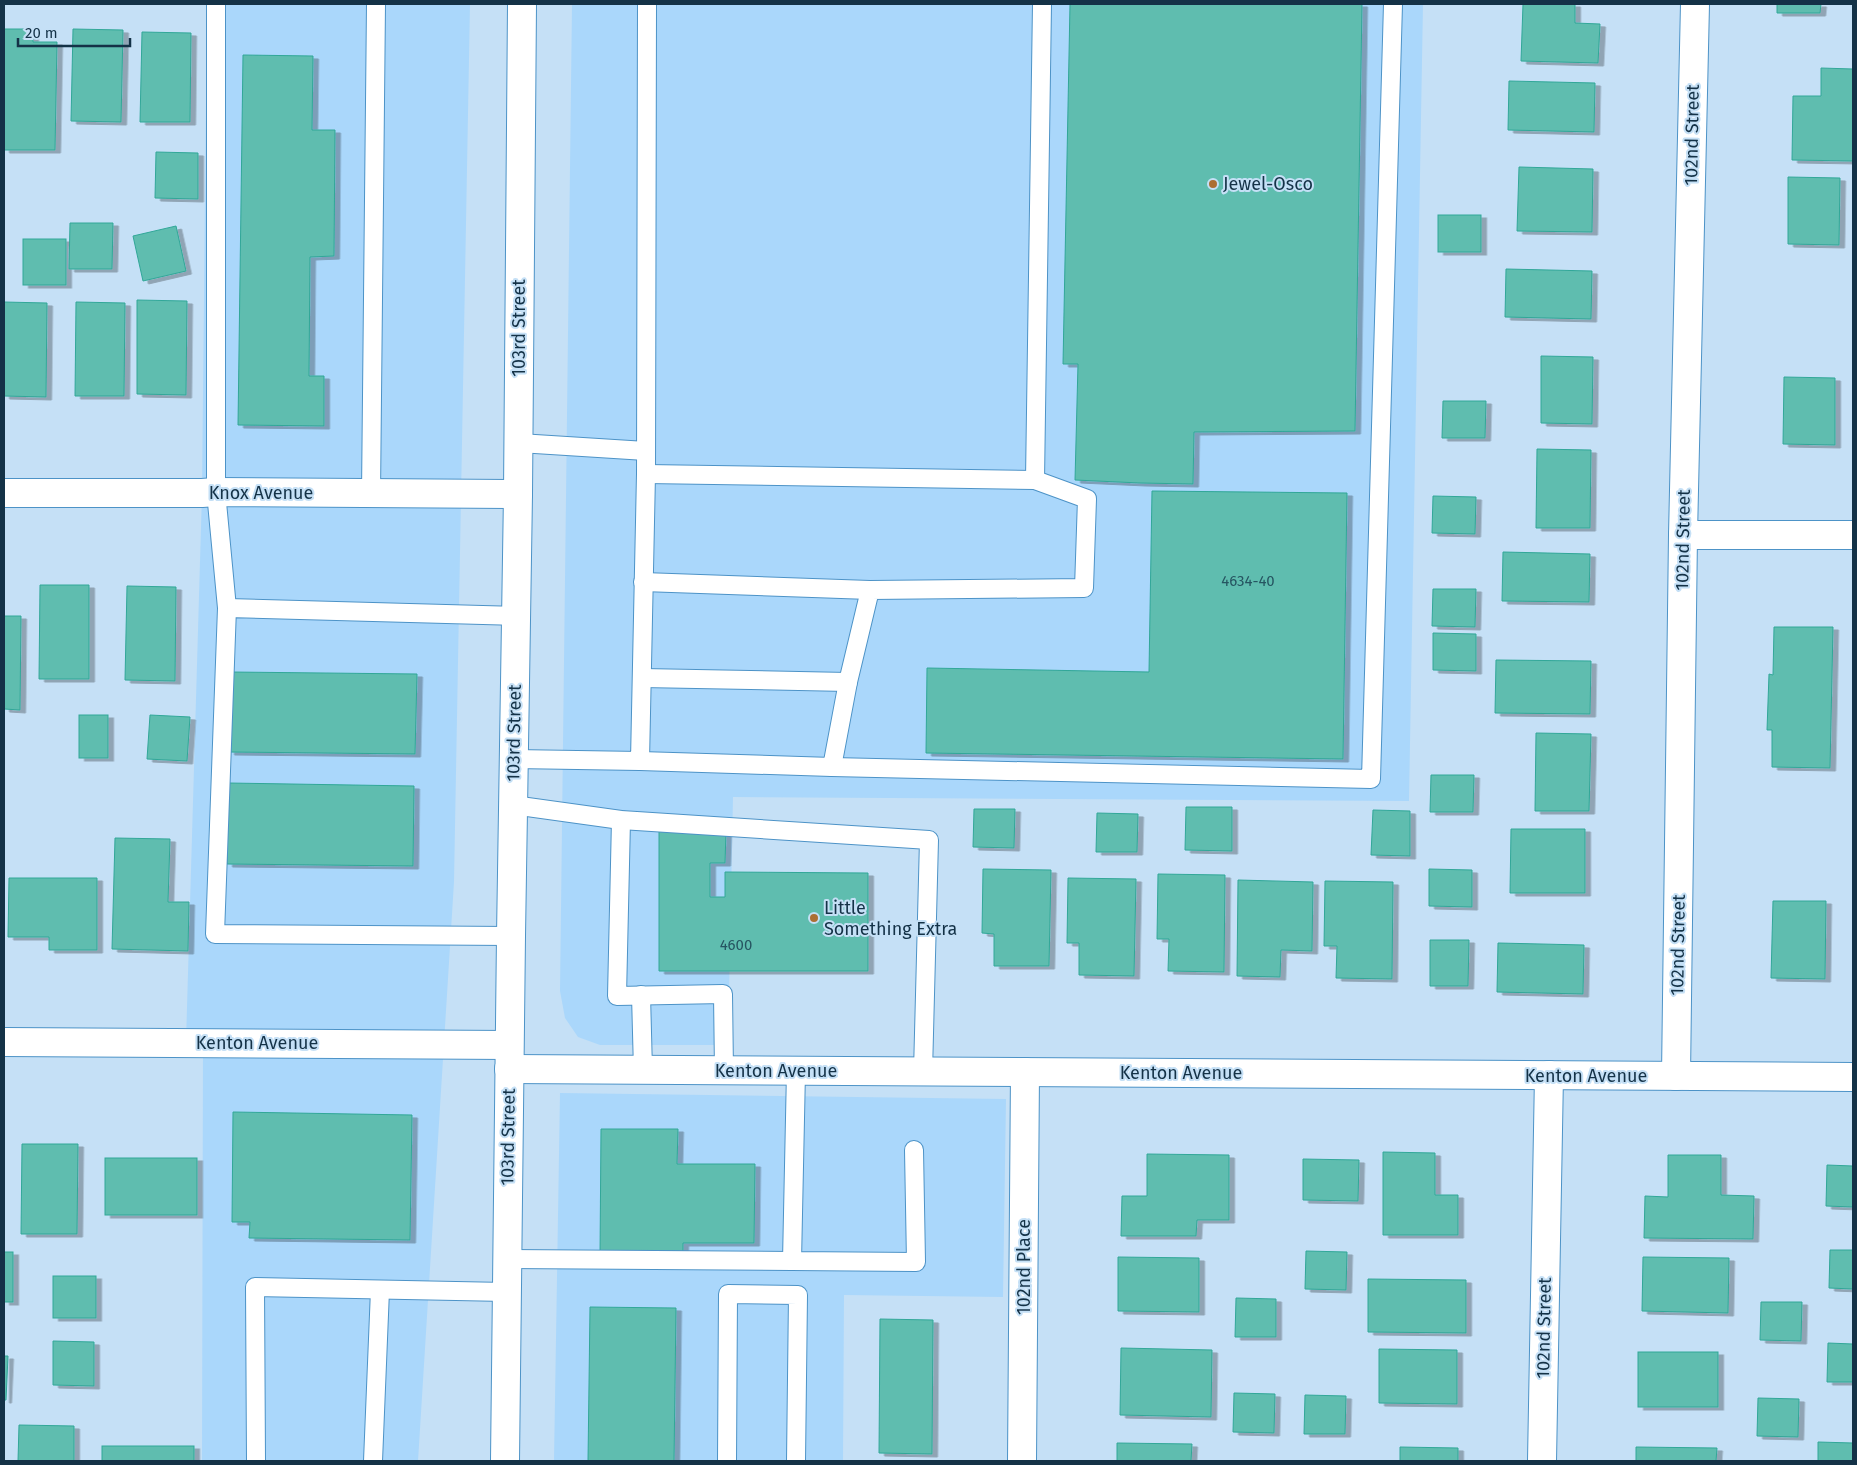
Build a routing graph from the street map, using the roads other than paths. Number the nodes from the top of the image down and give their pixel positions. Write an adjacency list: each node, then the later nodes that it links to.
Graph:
1 (216, 4): 12 (lane)
2 (376, 4): 14 (lane)
3 (522, 4): 8 (street, 103rd Street)
4 (647, 4): 9 (lane)
5 (1042, 4): 11 (lane)
6 (1393, 4): 26 (lane)
7 (1695, 4): 17 (street, 102nd Street)
8 (518, 443): 9 (lane); 15 (street, 103rd Street)
9 (646, 451): 10 (lane)
10 (646, 474): 11 (lane); 18 (lane)
11 (1035, 480): 19 (lane)
12 (216, 492): 13 (street, Knox Avenue); 14 (street, Knox Avenue); 20 (lane)
13 (4, 493)
14 (371, 494): 15 (street, Knox Avenue)
15 (518, 494): 21 (street, 103rd Street)
16 (1853, 534): 17 (street)
17 (1683, 535): 39 (street, 102nd Street)
18 (643, 582): 19 (lane); 22 (lane)
19 (870, 590): 23 (lane)
20 (227, 608): 21 (lane); 29 (lane)
21 (516, 616): 24 (street, 103rd Street)
22 (642, 678): 23 (lane); 25 (lane)
23 (848, 682): 26 (lane)
24 (514, 759): 25 (lane); 27 (street, 103rd Street)
25 (640, 761): 26 (lane)
26 (832, 767)
27 (513, 805): 28 (lane); 29 (street, 103rd Street)
28 (621, 820): 30 (lane); 36 (lane)
29 (511, 936): 32 (street, 103rd Street)
30 (641, 995): 33 (lane); 34 (lane)
31 (4, 1042): 32 (street, Kenton Avenue)
32 (509, 1057): 33 (street, Kenton Avenue); 42 (street, 103rd Street)
33 (643, 1070): 34 (street, Kenton Avenue)
34 (724, 1071): 35 (street, Kenton Avenue)
35 (796, 1071): 36 (street, Kenton Avenue); 43 (lane)
36 (923, 1072): 37 (street, Kenton Avenue)
37 (1026, 1072): 38 (street, Kenton Avenue); 51 (street, 102nd Place)
38 (1549, 1075): 39 (street, Kenton Avenue); 52 (street, 102nd Street)
39 (1676, 1076): 40 (street, Kenton Avenue)
40 (1853, 1077)
41 (914, 1150): 43 (lane)
42 (507, 1259): 43 (lane); 45 (street, 103rd Street)
43 (792, 1261)
44 (380, 1290): 45 (lane); 46 (lane); 47 (lane)
45 (506, 1292): 48 (street, 103rd Street)
46 (256, 1461)
47 (373, 1461)
48 (505, 1461)
49 (727, 1461): 50 (lane)
50 (796, 1461)
51 (1022, 1461)
52 (1542, 1461)

